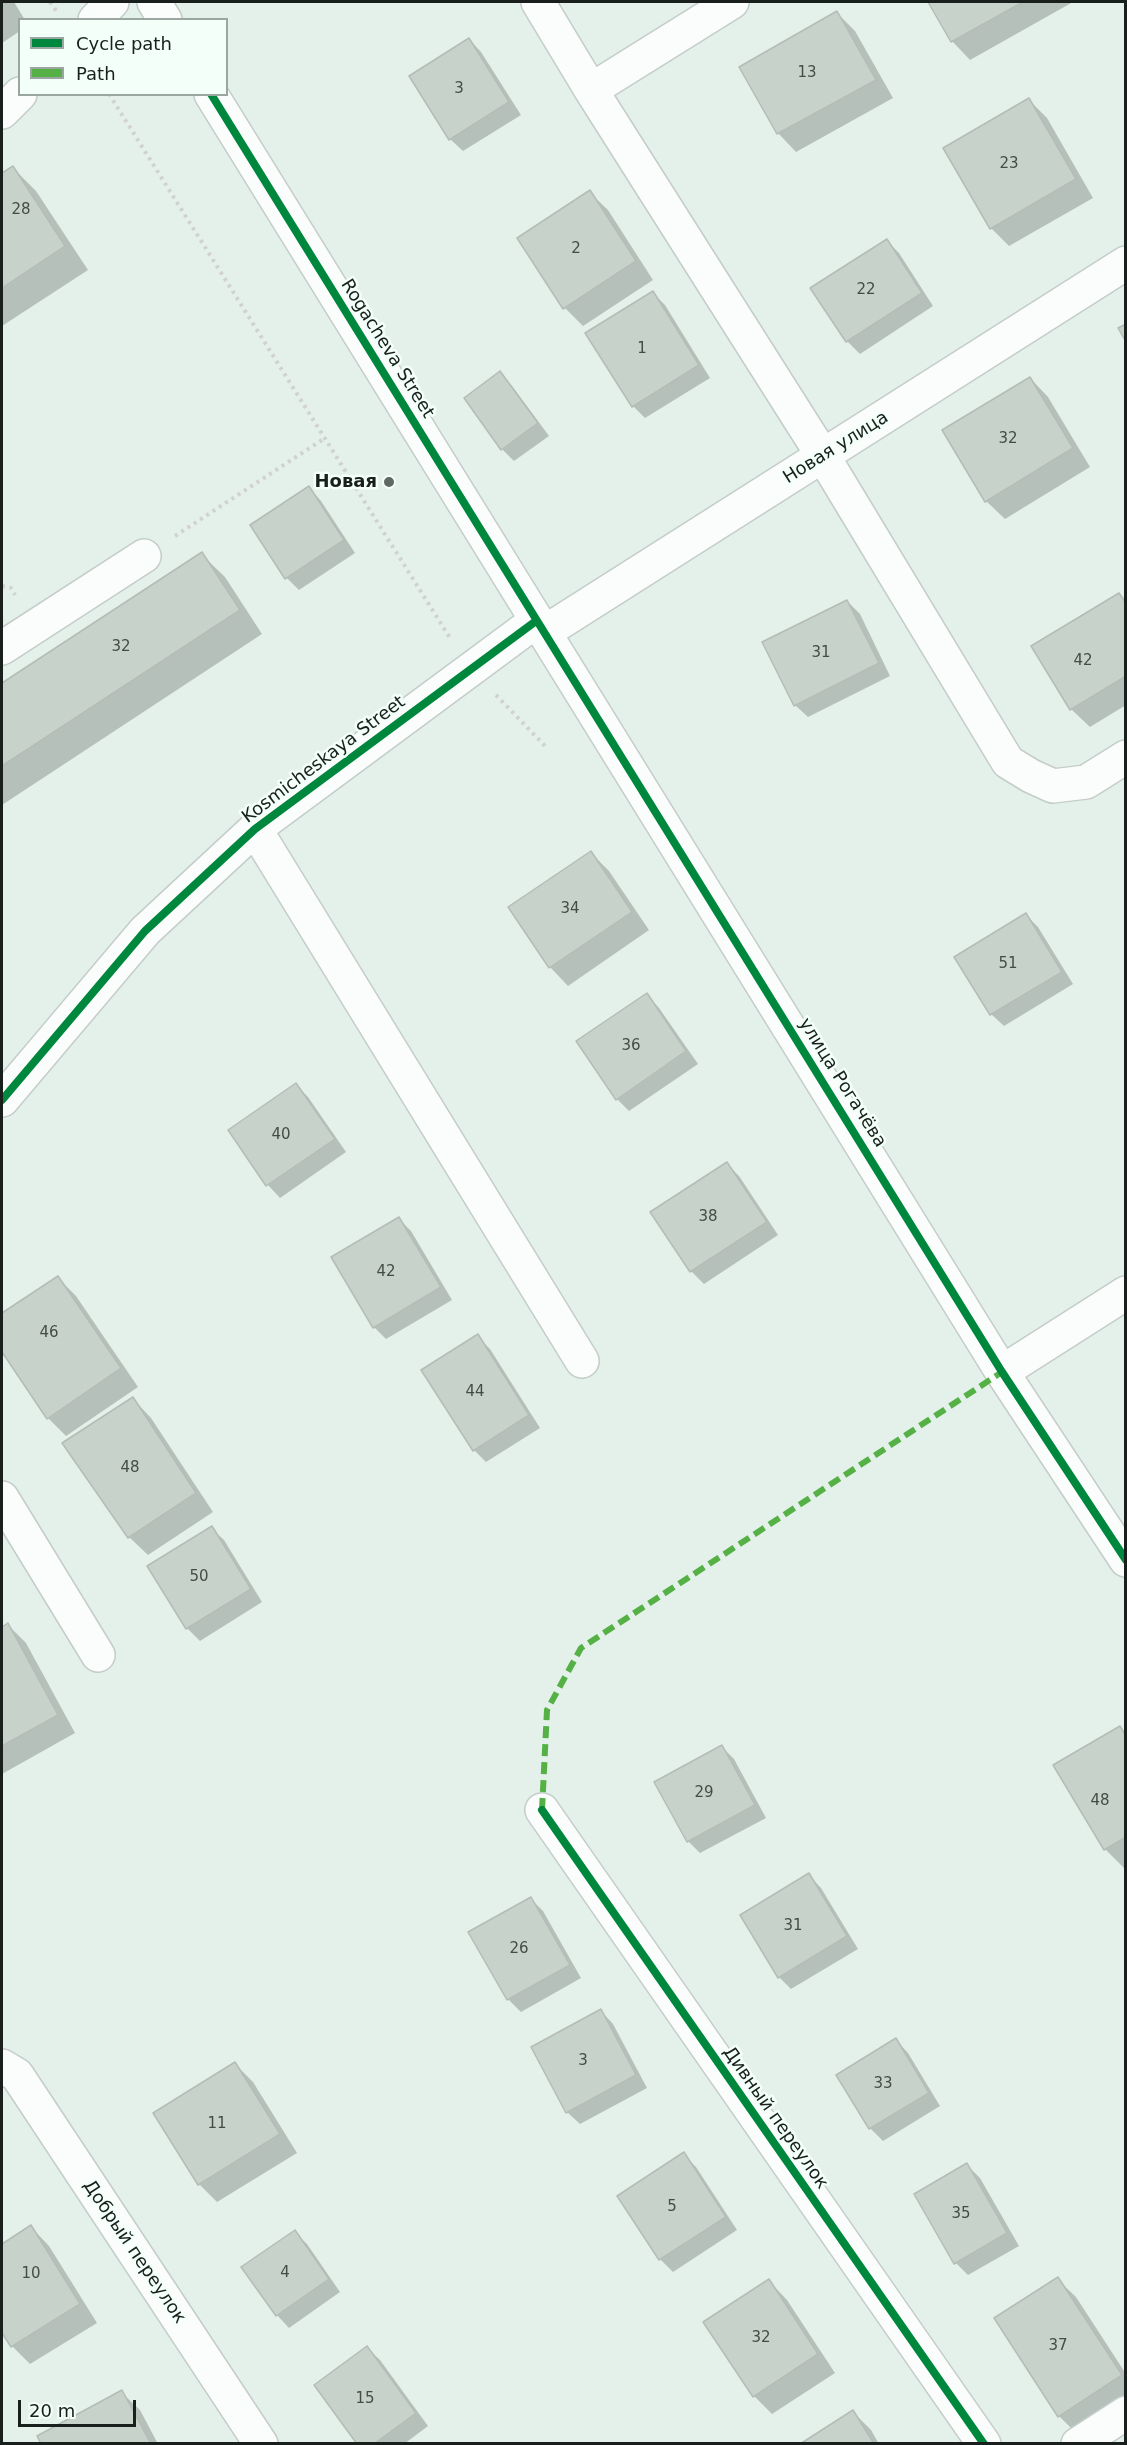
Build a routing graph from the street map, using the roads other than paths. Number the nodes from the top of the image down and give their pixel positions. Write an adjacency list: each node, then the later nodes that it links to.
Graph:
1 (112, 2): 5 (street)
2 (154, 2): 6 (street)
3 (538, 2): 7 (street)
4 (732, 2): 7 (street)
5 (96, 18)
6 (164, 18)
7 (591, 90): 12 (street)
8 (18, 96): 10 (street)
9 (212, 96): 14 (street, Rogacheva Street)
10 (2, 112)
11 (1125, 263): 12 (street, Новая улица)
12 (823, 456): 14 (street, Новая улица); 16 (street)
13 (144, 556): 15 (street)
14 (540, 626): 17 (street, Kosmicheskaya Street); 21 (street, улица Рогачёва)
15 (2, 648)
16 (1125, 757)
17 (255, 829): 18 (street, Kosmicheskaya Street); 20 (street)
18 (2, 1100)
19 (1125, 1293): 21 (street)
20 (582, 1361)
21 (1002, 1372): 23 (street, улица Рогачёва)
22 (2, 1498): 24 (street)
23 (1125, 1560)
24 (98, 1655)
25 (542, 1810): 29 (street, Дивный переулок)
26 (2, 2066): 28 (street, Добрый переулок)
27 (1125, 2413): 30 (street)
28 (261, 2444)
29 (984, 2444)
30 (1078, 2444)

